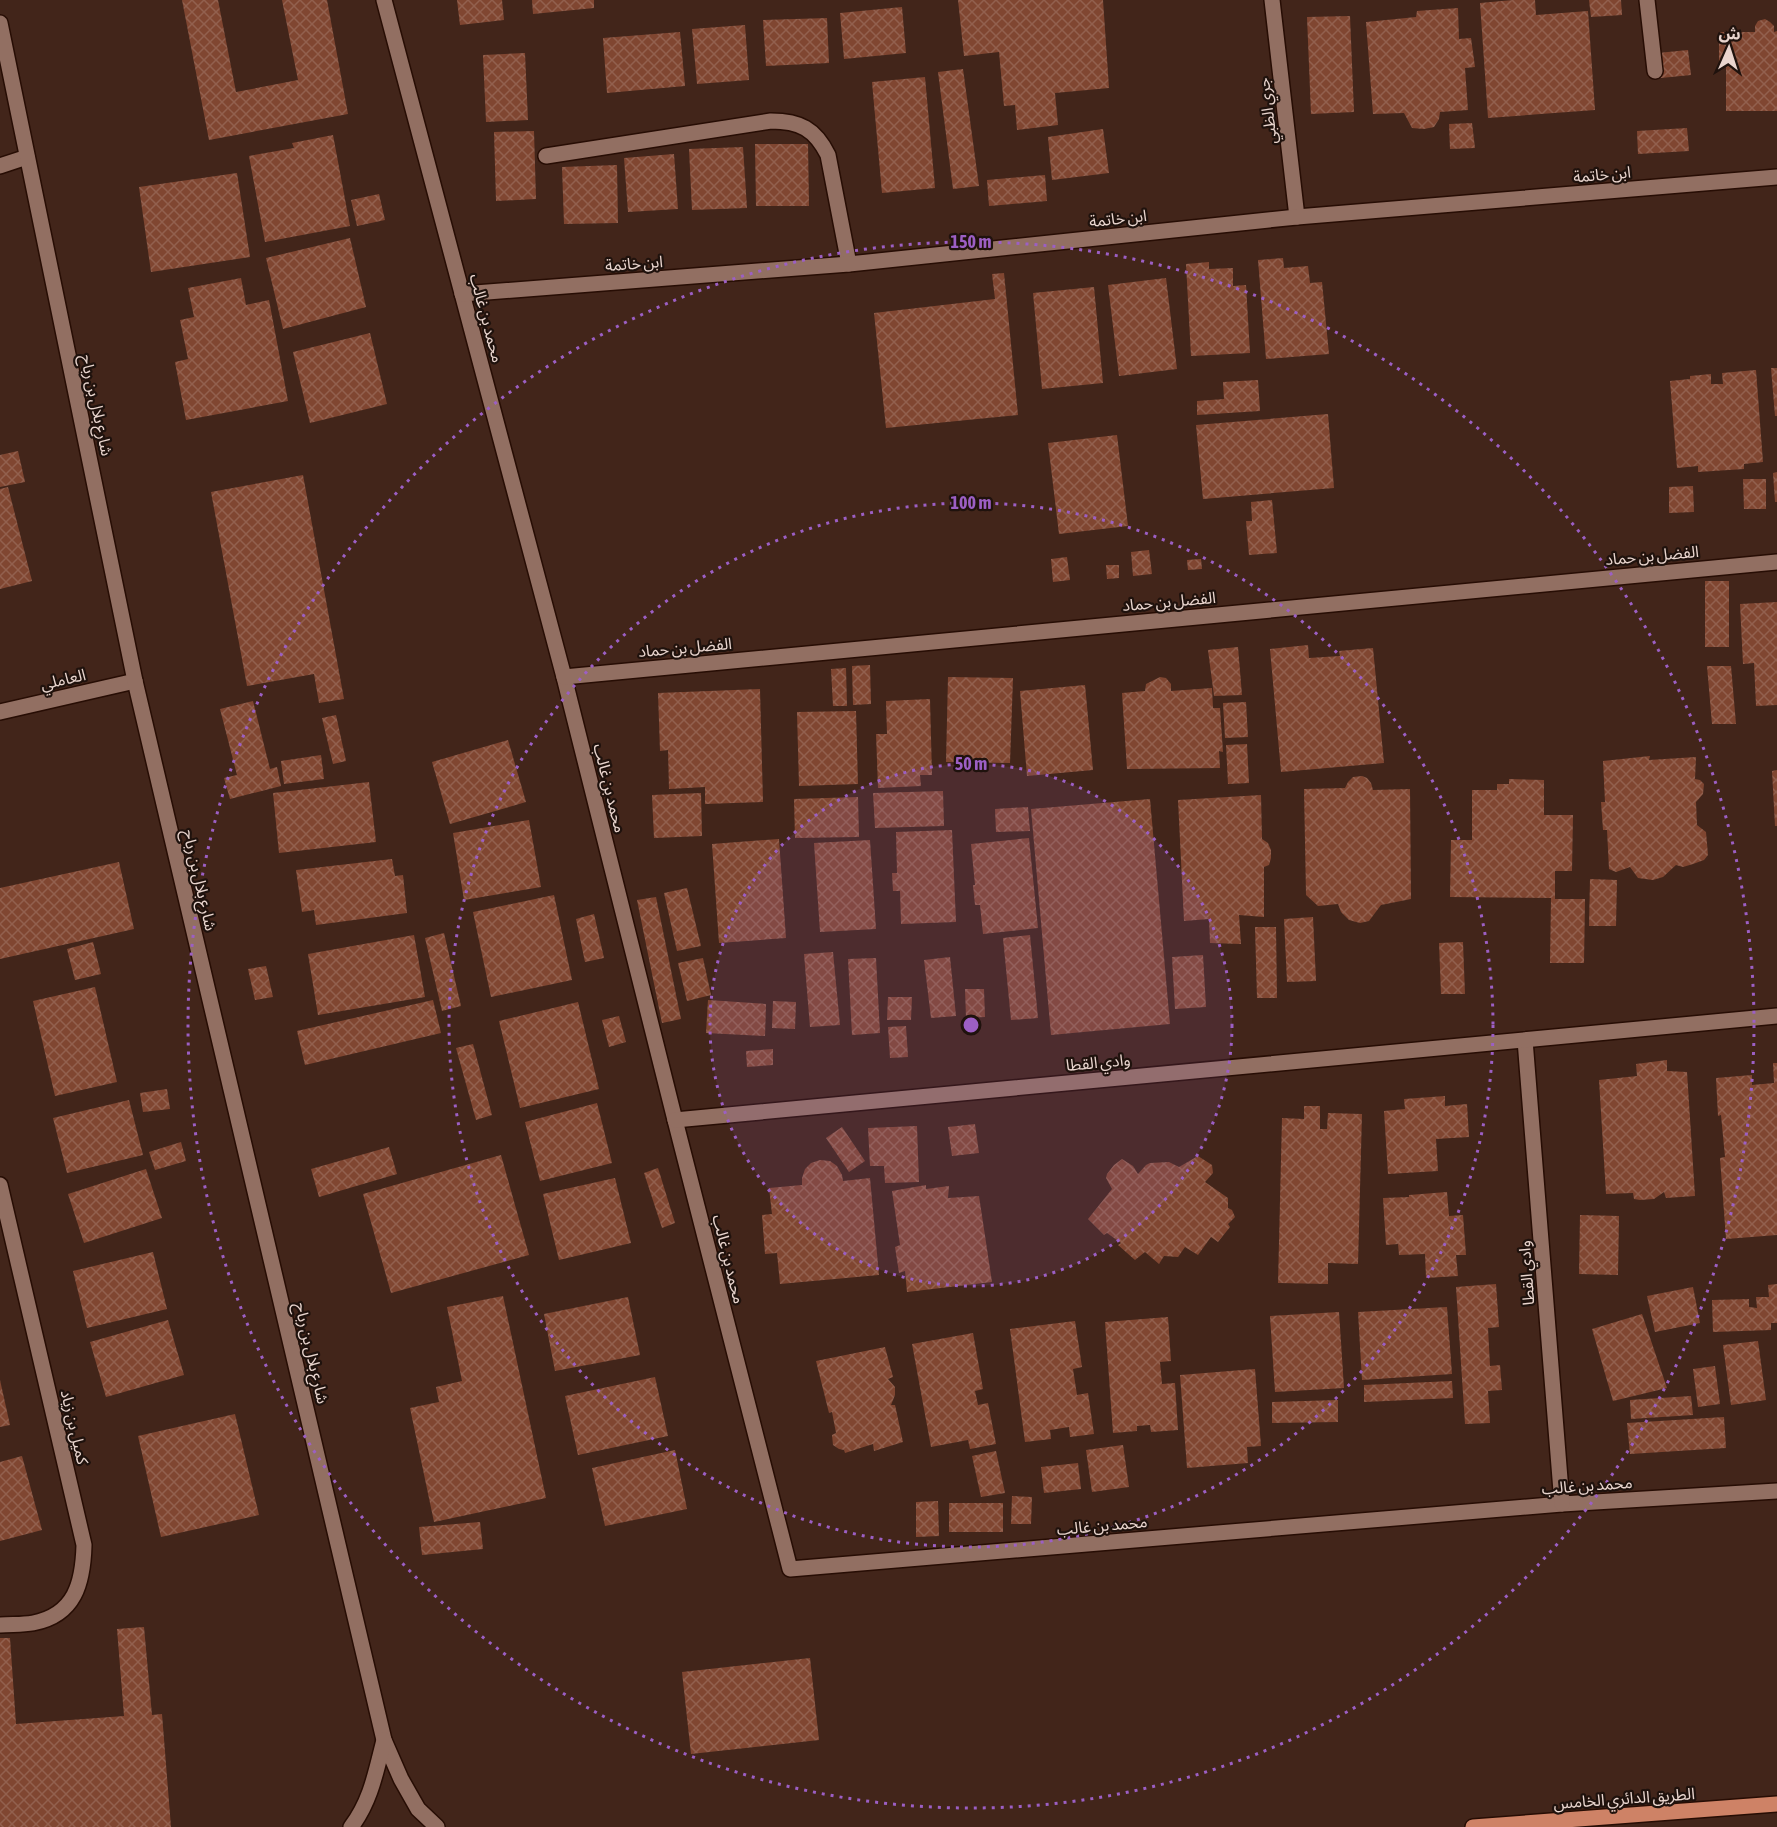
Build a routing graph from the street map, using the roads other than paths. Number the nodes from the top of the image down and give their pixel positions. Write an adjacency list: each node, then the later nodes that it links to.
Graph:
1 (384, 0): 12 (street, محمد بن غالب)
2 (1272, 0): 10 (street, جري الظبي)
3 (1647, 0): 5 (street)
4 (0, 23): 7 (street, شارع بلال بن رباح)
5 (1655, 71)
6 (546, 156): 11 (street)
7 (27, 157): 8 (street); 15 (street, شارع بلال بن رباح)
8 (0, 166)
9 (1777, 177): 10 (street, ابن خاتمة)
10 (1297, 217): 11 (street, ابن خاتمة)
11 (849, 264): 12 (street, ابن خاتمة)
12 (462, 294): 14 (street, محمد بن غالب)
13 (1777, 562): 14 (street, الفضل بن حماد)
14 (564, 677): 19 (street, محمد بن غالب)
15 (135, 681): 16 (street, العاملي); 24 (street, شارع بلال بن رباح)
16 (0, 712)
17 (1777, 1016): 18 (street, وادي القطا)
18 (1525, 1040): 19 (street, وادي القطا); 22 (street, وادي القطا)
19 (675, 1120): 22 (street, محمد بن غالب)
20 (0, 1185): 23 (street, كميل بن زياد)
21 (1777, 1491): 22 (street, محمد بن غالب)
22 (1562, 1504)
23 (0, 1625)
24 (384, 1740): 26 (street, شارع بلال بن رباح); 27 (street, شارع بلال بن رباح)
25 (1777, 1804): 28 (main road, الطريق الدائري الخامس)
26 (351, 1827)
27 (437, 1827)
28 (1473, 1827)

